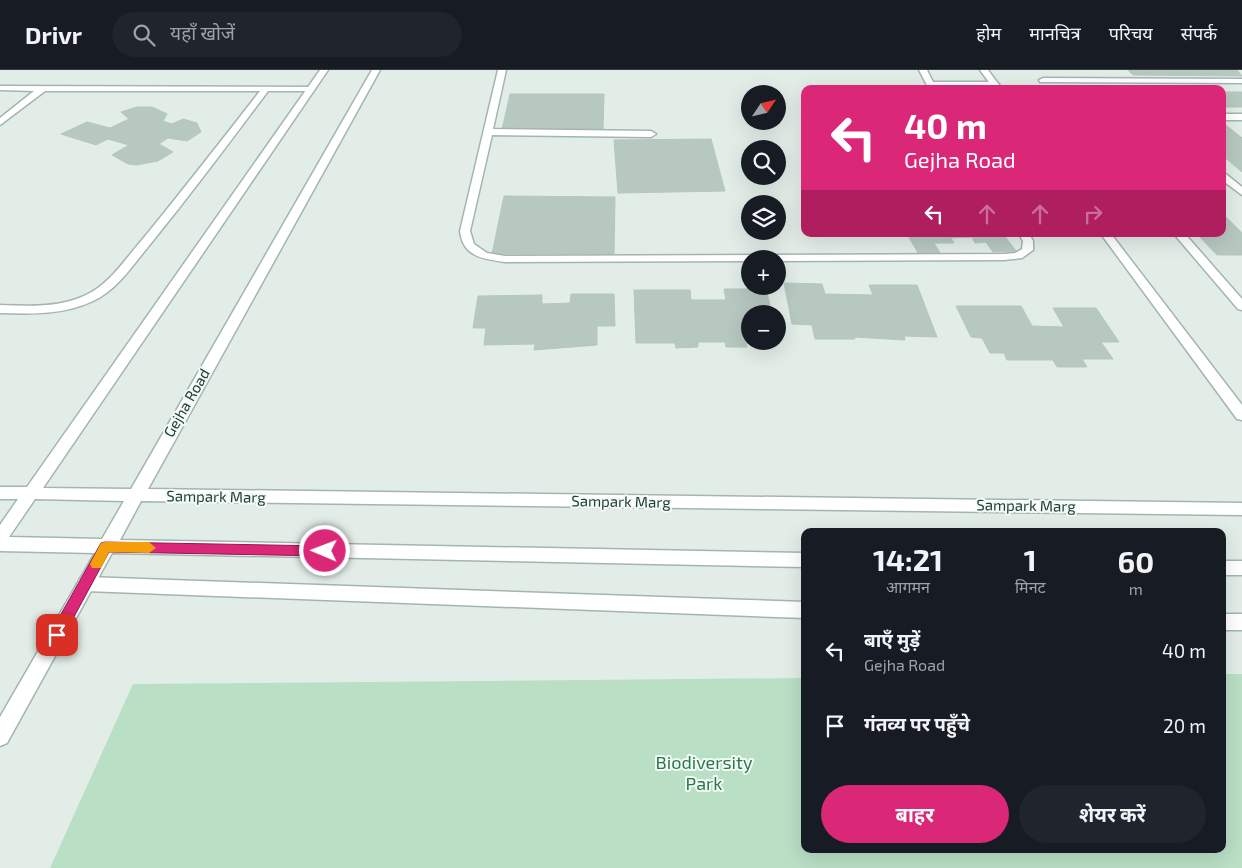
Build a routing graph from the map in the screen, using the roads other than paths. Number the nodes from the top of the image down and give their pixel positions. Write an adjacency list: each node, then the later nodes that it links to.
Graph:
1 (324, 70): 15 (street)
2 (376, 70): 34 (street, Gejha Road)
3 (502, 70): 20 (street)
4 (923, 70): 9 (street)
5 (984, 70): 10 (street)
6 (1109, 70): 7 (street)
7 (1119, 79): 8 (street); 11 (street); 12 (street)
8 (1242, 80)
9 (931, 85)
10 (995, 85)
11 (1048, 85)
12 (1125, 85)
13 (0, 88): 14 (street)
14 (43, 88): 16 (street); 19 (street)
15 (311, 89): 16 (street); 33 (street)
16 (265, 90): 30 (street)
17 (1226, 117): 18 (street)
18 (1242, 117)
19 (0, 122)
20 (488, 132): 21 (street); 24 (street)
21 (650, 134)
22 (1226, 178): 23 (street)
23 (1242, 192)
24 (1026, 237)
25 (1108, 237): 31 (street)
26 (1181, 237): 27 (street)
27 (1226, 288): 28 (street); 29 (street)
28 (1242, 288)
29 (1242, 306)
30 (0, 310)
31 (1242, 415)
32 (0, 493): 33 (street, Sampark Marg)
33 (31, 494): 34 (street, Sampark Marg); 36 (street)
34 (134, 496): 35 (street, Sampark Marg); 38 (street, Gejha Road)
35 (1242, 508)
36 (0, 538)
37 (0, 544): 38 (street)
38 (105, 547): 39 (street); 42 (street, Gejha Road)
39 (801, 560)
40 (1226, 568): 41 (street)
41 (1242, 568)
42 (86, 584): 43 (street); 46 (street, Gejha Road)
43 (801, 610)
44 (1226, 622): 45 (street)
45 (1242, 622)
46 (0, 736)

